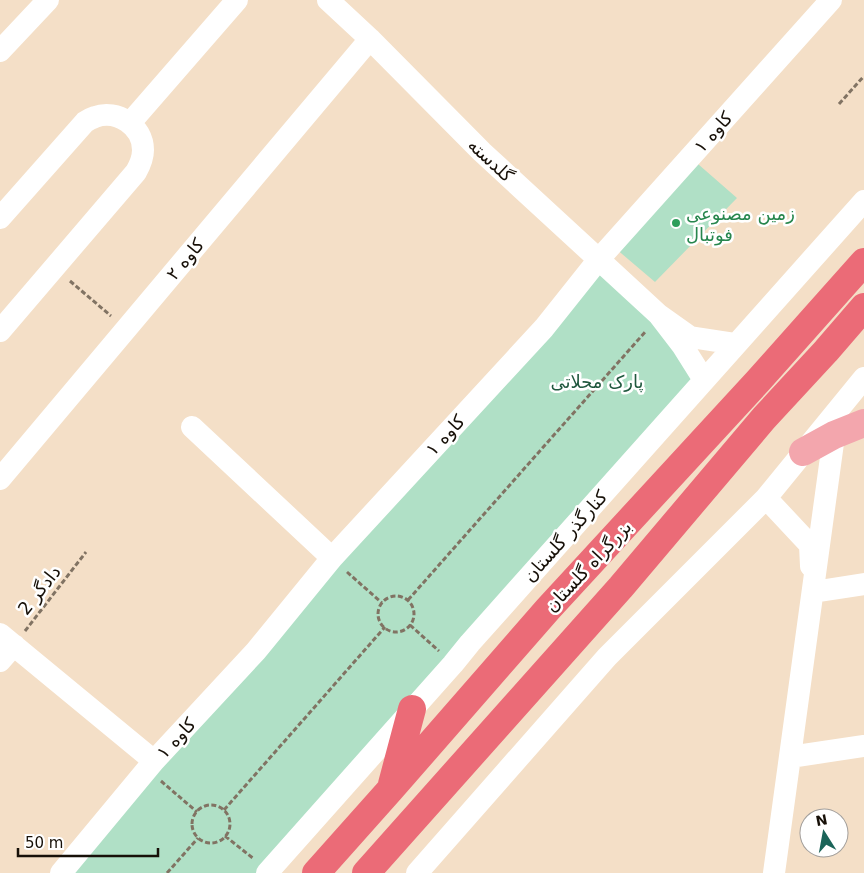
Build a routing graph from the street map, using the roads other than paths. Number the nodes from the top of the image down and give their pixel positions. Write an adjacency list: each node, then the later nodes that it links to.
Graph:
1 (48, 0): 6 (street)
2 (237, 0): 7 (street)
3 (328, 0): 5 (street, گلدسته)
4 (831, 0): 10 (street, کاوه ۱)
5 (370, 39): 10 (street, گلدسته); 22 (street, کاوه ۲)
6 (0, 51)
7 (130, 123): 9 (street); 14 (street)
8 (864, 200): 15 (street, کنارگذر گلستان)
9 (0, 218)
10 (599, 259): 13 (street, گلدسته); 24 (street, کاوه ۱)
11 (864, 262): 32 (highway, بزرگراه گلستان)
12 (864, 308): 36 (highway, بزرگراه گلستان)
13 (660, 315): 15 (street); 17 (street)
14 (0, 331)
15 (736, 344): 17 (street, کنارگذر گلستان)
16 (864, 378): 18 (street)
17 (704, 380): 28 (street, کنارگذر گلستان)
18 (836, 422): 19 (main road); 21 (main road); 26 (street)
19 (864, 423)
20 (192, 427): 24 (street)
21 (803, 452): 23 (street)
22 (0, 480)
23 (766, 498): 26 (street); 37 (street)
24 (332, 558): 31 (street, کاوه ۱)
25 (864, 584): 26 (street)
26 (813, 592): 30 (street)
27 (5, 646): 31 (street)
28 (412, 709): 32 (highway); 33 (street, کنارگذر گلستان)
29 (864, 746): 30 (street)
30 (790, 757): 38 (street)
31 (151, 765): 34 (street, کاوه ۱)
32 (390, 790): 35 (highway, بزرگراه گلستان)
33 (268, 872)
34 (61, 873)
35 (316, 873)
36 (366, 873)
37 (417, 873)
38 (774, 873)

